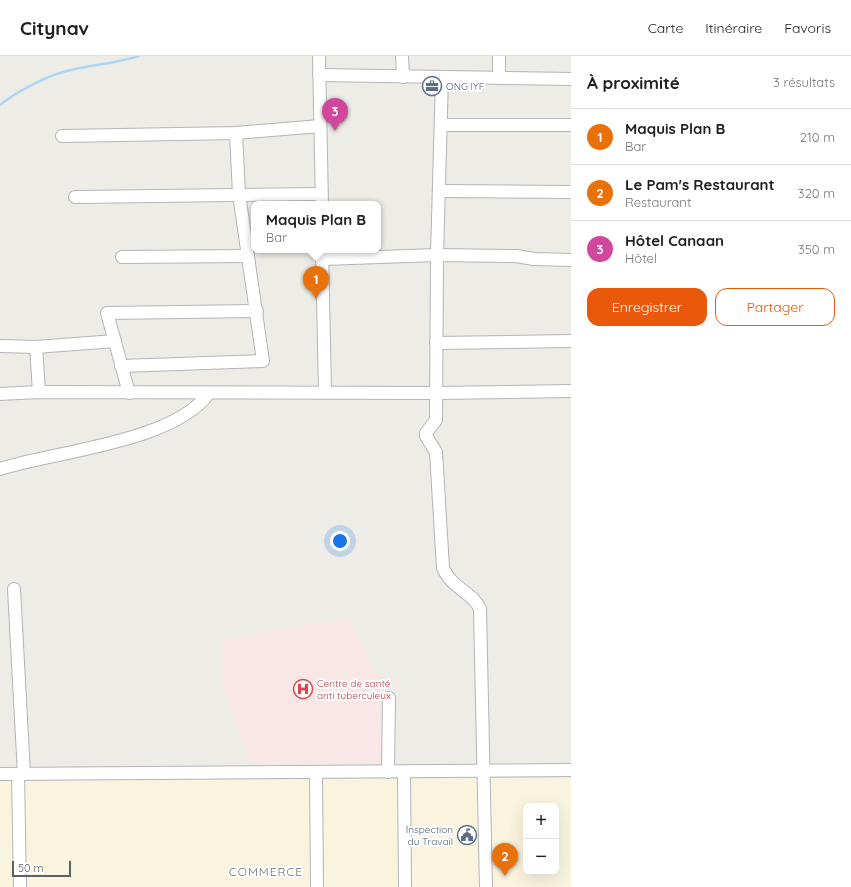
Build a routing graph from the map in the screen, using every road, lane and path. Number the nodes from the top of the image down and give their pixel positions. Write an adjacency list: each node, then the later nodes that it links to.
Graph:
1 (319, 56): 4 (street)
2 (402, 56): 5 (street)
3 (499, 56): 7 (street)
4 (319, 76): 5 (street); 11 (street)
5 (403, 77): 6 (street)
6 (442, 78): 7 (street); 9 (street)
7 (499, 78): 8 (street)
8 (571, 80)
9 (440, 125): 10 (street); 14 (street)
10 (571, 125)
11 (320, 126): 12 (street); 18 (street)
12 (236, 133): 13 (street); 16 (street)
13 (62, 136)
14 (439, 191): 15 (street); 20 (street)
15 (571, 192)
16 (239, 194): 17 (street); 18 (street); 21 (street)
17 (75, 197)
18 (322, 199)
19 (322, 255): 20 (street); 34 (street)
20 (437, 255): 23 (street); 27 (street)
21 (248, 256): 22 (street); 24 (street)
22 (122, 257)
23 (571, 260)
24 (257, 311): 25 (street); 30 (street)
25 (114, 341): 29 (street); 30 (street)
26 (571, 341): 27 (street)
27 (436, 343): 36 (street)
28 (0, 346): 29 (street)
29 (36, 347): 32 (street)
30 (122, 366): 33 (street)
31 (571, 391): 36 (street)
32 (39, 392): 33 (street); 37 (street)
33 (129, 392): 35 (street)
34 (325, 392): 35 (street); 36 (street)
35 (209, 393): 38 (street)
36 (437, 393): 45 (street)
37 (0, 394)
38 (0, 469)
39 (14, 589): 47 (street)
40 (389, 698): 43 (street)
41 (571, 770): 45 (street)
42 (316, 772): 43 (street); 47 (street); 49 (street)
43 (388, 772): 44 (street)
44 (404, 772): 45 (street); 50 (street)
45 (484, 772): 51 (street)
46 (0, 774): 47 (street)
47 (21, 774): 48 (street)
48 (20, 887)
49 (317, 887)
50 (405, 887)
51 (486, 887)

